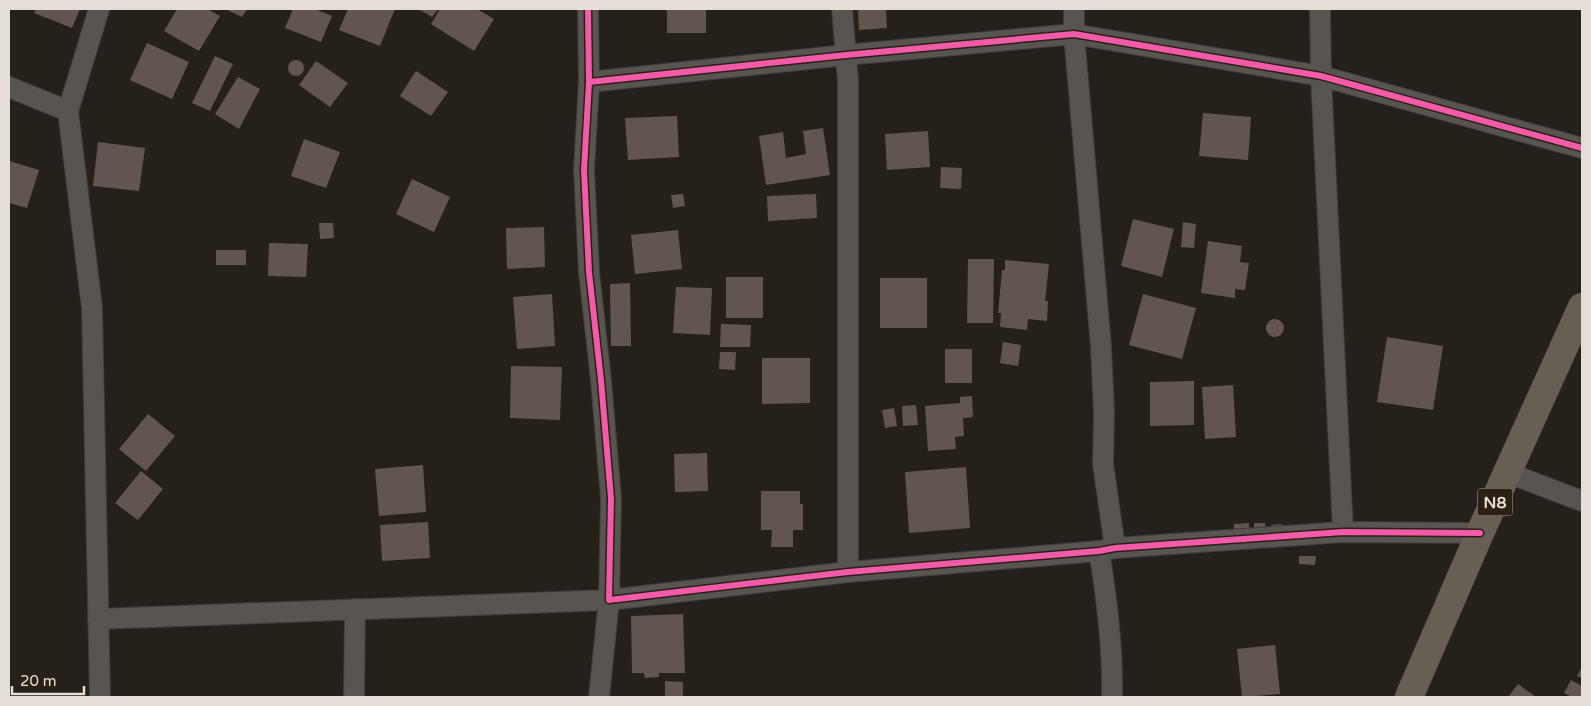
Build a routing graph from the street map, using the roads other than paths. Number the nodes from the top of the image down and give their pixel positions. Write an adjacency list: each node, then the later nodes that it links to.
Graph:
1 (99, 9): 11 (street)
2 (588, 9): 9 (street)
3 (842, 9): 7 (street)
4 (1074, 9): 6 (street)
5 (1320, 9): 8 (street)
6 (1074, 34): 7 (street); 8 (street); 18 (street)
7 (846, 55): 9 (street); 19 (street)
8 (1321, 76): 12 (street); 16 (street)
9 (589, 82): 20 (street)
10 (9, 87): 11 (street)
11 (68, 111): 22 (street)
12 (1582, 148)
13 (1582, 307): 14 (main road, N8)
14 (1508, 473): 15 (street); 17 (main road, N8)
15 (1582, 501)
16 (1343, 532): 17 (street); 18 (street)
17 (1480, 533): 27 (main road, N8)
18 (1107, 550): 19 (street); 26 (street)
19 (848, 572): 20 (street)
20 (609, 600): 21 (street); 25 (street)
21 (355, 609): 22 (street); 24 (street)
22 (98, 619): 23 (street)
23 (100, 697)
24 (354, 697)
25 (599, 697)
26 (1112, 697)
27 (1409, 697)

